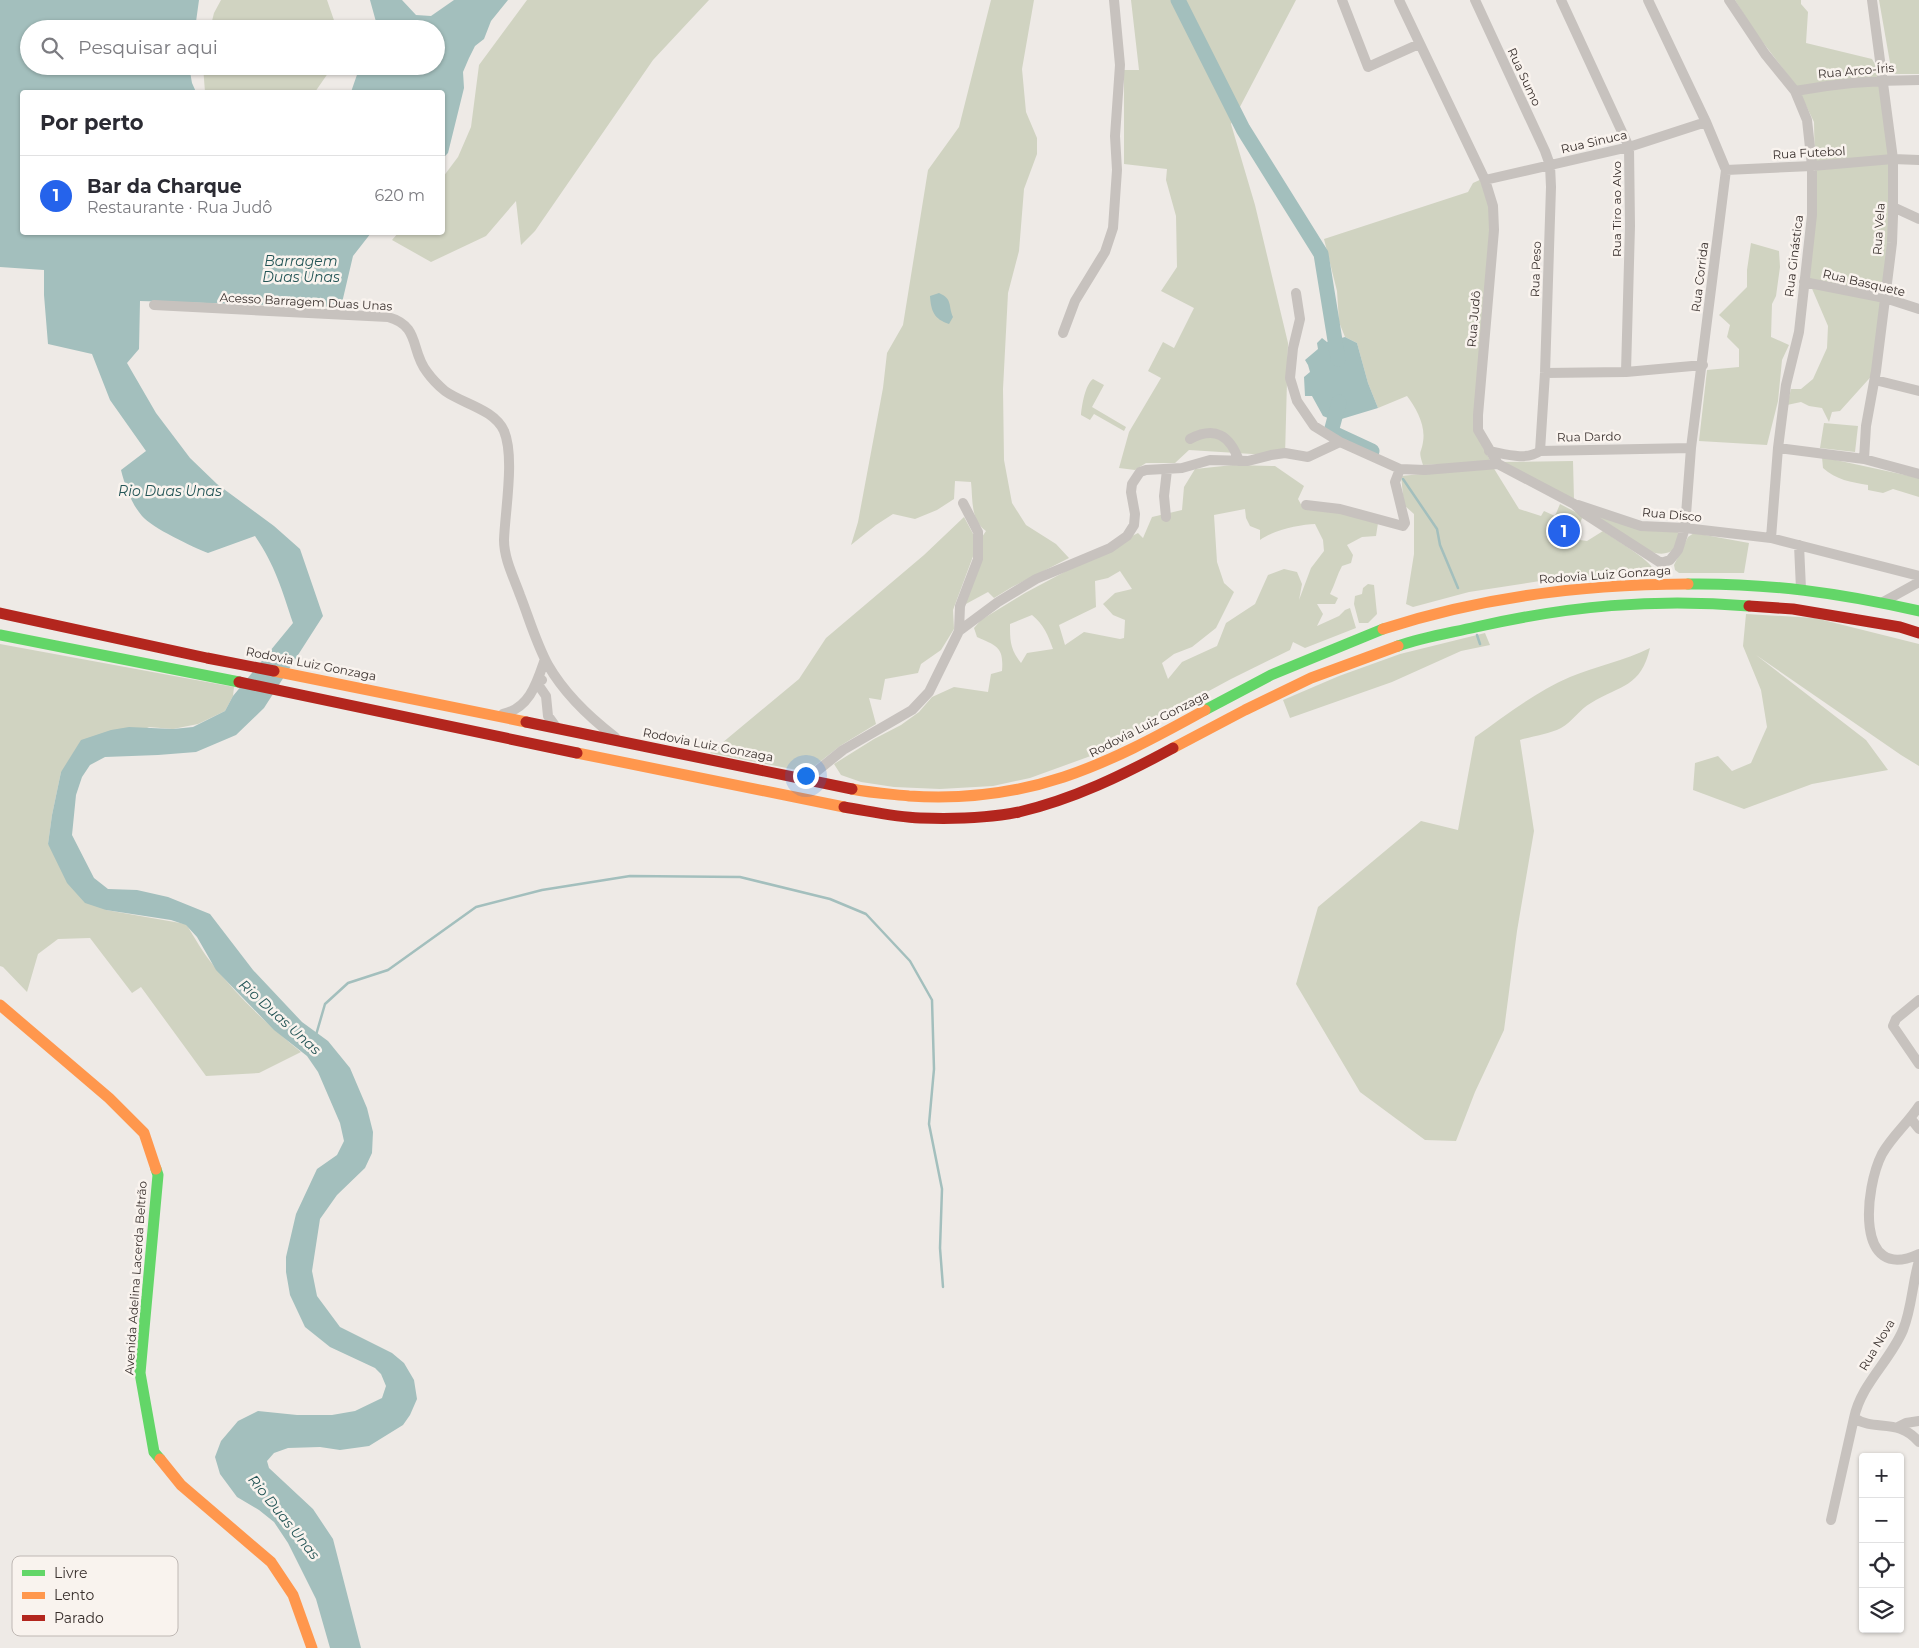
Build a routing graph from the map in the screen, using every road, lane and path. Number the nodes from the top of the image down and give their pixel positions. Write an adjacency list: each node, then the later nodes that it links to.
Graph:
1 (1114, 0): 28 (street)
2 (1342, 0): 9 (street)
3 (1399, 0): 9 (street, Rua Judô)
4 (1475, 0): 17 (street, Rua Sumo)
5 (1561, 0): 14 (street, Rua Tiro ao Alvo)
6 (1648, 0): 13 (street, Rua Corrida)
7 (1729, 0): 12 (street, Rua Ginástica)
8 (1872, 0): 10 (street, Rua Vela)
9 (1419, 44): 20 (street, Rua Judô)
10 (1884, 80): 11 (street, Rua Arco-Íris); 12 (street, Rua Arco-Íris); 15 (street, Rua Vela)
11 (1919, 80)
12 (1795, 91): 18 (street, Rua Ginástica)
13 (1706, 122): 14 (street, Rua Sinuca); 19 (street, Rua Corrida)
14 (1629, 147): 17 (street, Rua Sinuca); 30 (street, Rua Tiro ao Alvo)
15 (1893, 159): 16 (street, Rua Futebol); 18 (street, Rua Futebol); 21 (street, Rua Vela)
16 (1919, 160)
17 (1550, 165): 20 (street, Rua Sinuca); 31 (street, Rua Peso)
18 (1812, 166): 19 (street, Rua Futebol); 23 (street, Rua Ginástica)
19 (1726, 170): 29 (street, Rua Corrida)
20 (1485, 180): 39 (street, Rua Judô)
21 (1893, 207): 22 (street); 25 (street, Rua Vela)
22 (1919, 219)
23 (1804, 282): 25 (street, Rua Basquete); 37 (street, Rua Ginástica)
24 (1296, 293): 35 (street)
25 (1885, 298): 27 (street, Rua Basquete); 32 (street, Rua Vela)
26 (154, 305): 64 (street, Acesso Barragem Duas Unas)
27 (1919, 309)
28 (1063, 333)
29 (1702, 365): 30 (street); 36 (street, Rua Corrida)
30 (1626, 372): 31 (street)
31 (1545, 373): 38 (street, Rua Peso)
32 (1875, 380): 33 (street); 40 (street, Rua Vela)
33 (1919, 391)
34 (1190, 439): 41 (street)
35 (1340, 442): 41 (street); 43 (street)
36 (1691, 448): 38 (street, Rua Dardo); 50 (street, Rua Corrida)
37 (1778, 448): 40 (street); 51 (street, Rua Ginástica)
38 (1540, 450): 39 (street, Rua Dardo)
39 (1489, 451): 42 (street, Rua Judô)
40 (1864, 459): 45 (street)
41 (1239, 460): 44 (street)
42 (1498, 464): 43 (street); 47 (street, Rua Judô)
43 (1400, 469): 48 (street)
44 (1167, 470): 49 (street); 61 (street)
45 (1919, 474)
46 (963, 503): 61 (street)
47 (1574, 504): 50 (street, Rua Disco); 53 (street, Rua Judô)
48 (1306, 505)
49 (1166, 517)
50 (1685, 528): 51 (street, Rua Disco); 53 (street, Rua Corrida)
51 (1771, 538): 52 (street, Rua Disco)
52 (1799, 545): 54 (street, Rua Disco); 57 (street)
53 (1661, 563): 56 (street)
54 (1919, 576)
55 (1919, 582): 58 (street)
56 (1660, 583): 57 (main road, Rodovia Luiz Gonzaga); 70 (main road, Rodovia Luiz Gonzaga)
57 (1801, 589): 58 (main road, Rodovia Luiz Gonzaga)
58 (1882, 603): 59 (main road, Rodovia Luiz Gonzaga)
59 (1919, 611)
60 (4, 614): 67 (main road, Rodovia Luiz Gonzaga)
61 (959, 631): 70 (street)
62 (1919, 633): 63 (main road)
63 (1, 636)
64 (545, 659): 65 (street, Acesso Barragem Duas Unas); 66 (street)
65 (553, 672): 66 (street); 69 (street, Acesso Barragem Duas Unas)
66 (537, 683): 67 (street); 68 (street)
67 (494, 716): 68 (main road, Rodovia Luiz Gonzaga)
68 (557, 728): 69 (main road, Rodovia Luiz Gonzaga)
69 (619, 741): 70 (main road, Rodovia Luiz Gonzaga)
70 (807, 779)
71 (1919, 1000): 73 (street)
72 (0, 1005): 84 (main road, Avenida Adelina Lacerda Beltrão)
73 (1919, 1064)
74 (1919, 1106): 75 (street)
75 (1911, 1118): 76 (street); 77 (street)
76 (1919, 1130)
77 (1919, 1254)
78 (1919, 1261): 79 (street, Rua Nova)
79 (1855, 1414): 81 (street); 83 (street, Rua Nova)
80 (1919, 1421): 81 (street)
81 (1898, 1427): 82 (street)
82 (1919, 1442)
83 (1831, 1520)
84 (312, 1648)

